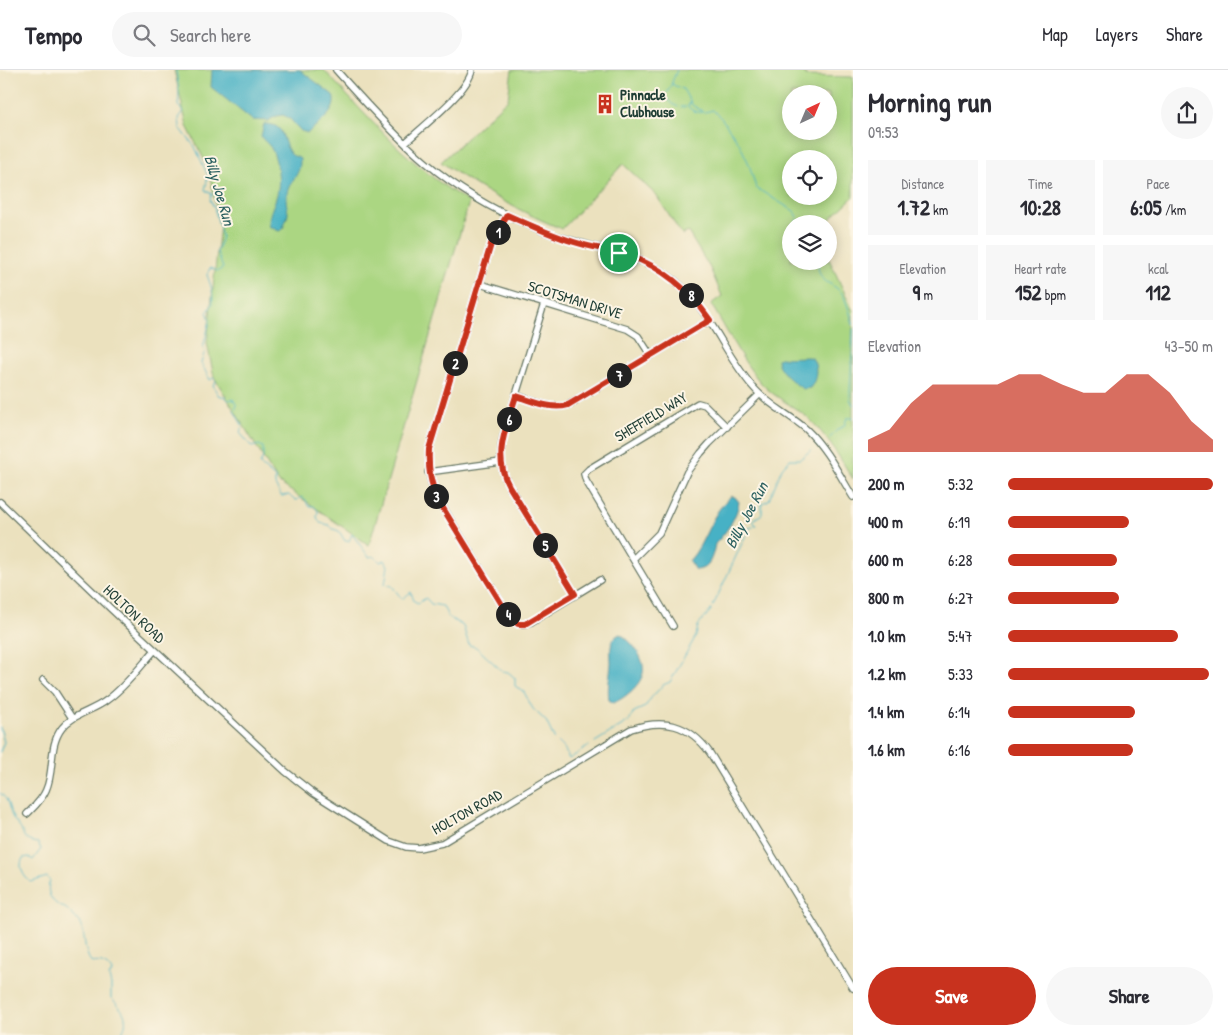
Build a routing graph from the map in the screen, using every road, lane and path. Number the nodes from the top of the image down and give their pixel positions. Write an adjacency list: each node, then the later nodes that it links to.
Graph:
1 (336, 70): 3 (street)
2 (472, 70): 3 (street)
3 (405, 143): 4 (street)
4 (507, 215): 5 (street); 7 (street)
5 (480, 284): 6 (street, SCOTSMAN DRIVE); 13 (street)
6 (544, 304): 8 (street, SCOTSMAN DRIVE); 10 (street)
7 (710, 320): 8 (street); 9 (street)
8 (651, 356): 10 (street)
9 (759, 394): 11 (street); 14 (street)
10 (516, 396): 12 (street)
11 (727, 427): 16 (street); 16 (street, SHEFFIELD WAY)
12 (501, 462): 13 (street); 18 (street)
13 (428, 472): 18 (street)
14 (853, 497)
15 (0, 502): 20 (street, HOLTON ROAD)
16 (633, 559): 19 (street)
17 (600, 580): 18 (street)
18 (575, 594)
19 (673, 626)
20 (155, 650): 22 (street); 24 (street, HOLTON ROAD)
21 (43, 680): 22 (street)
22 (72, 718): 23 (street)
23 (27, 814)
24 (853, 988)

